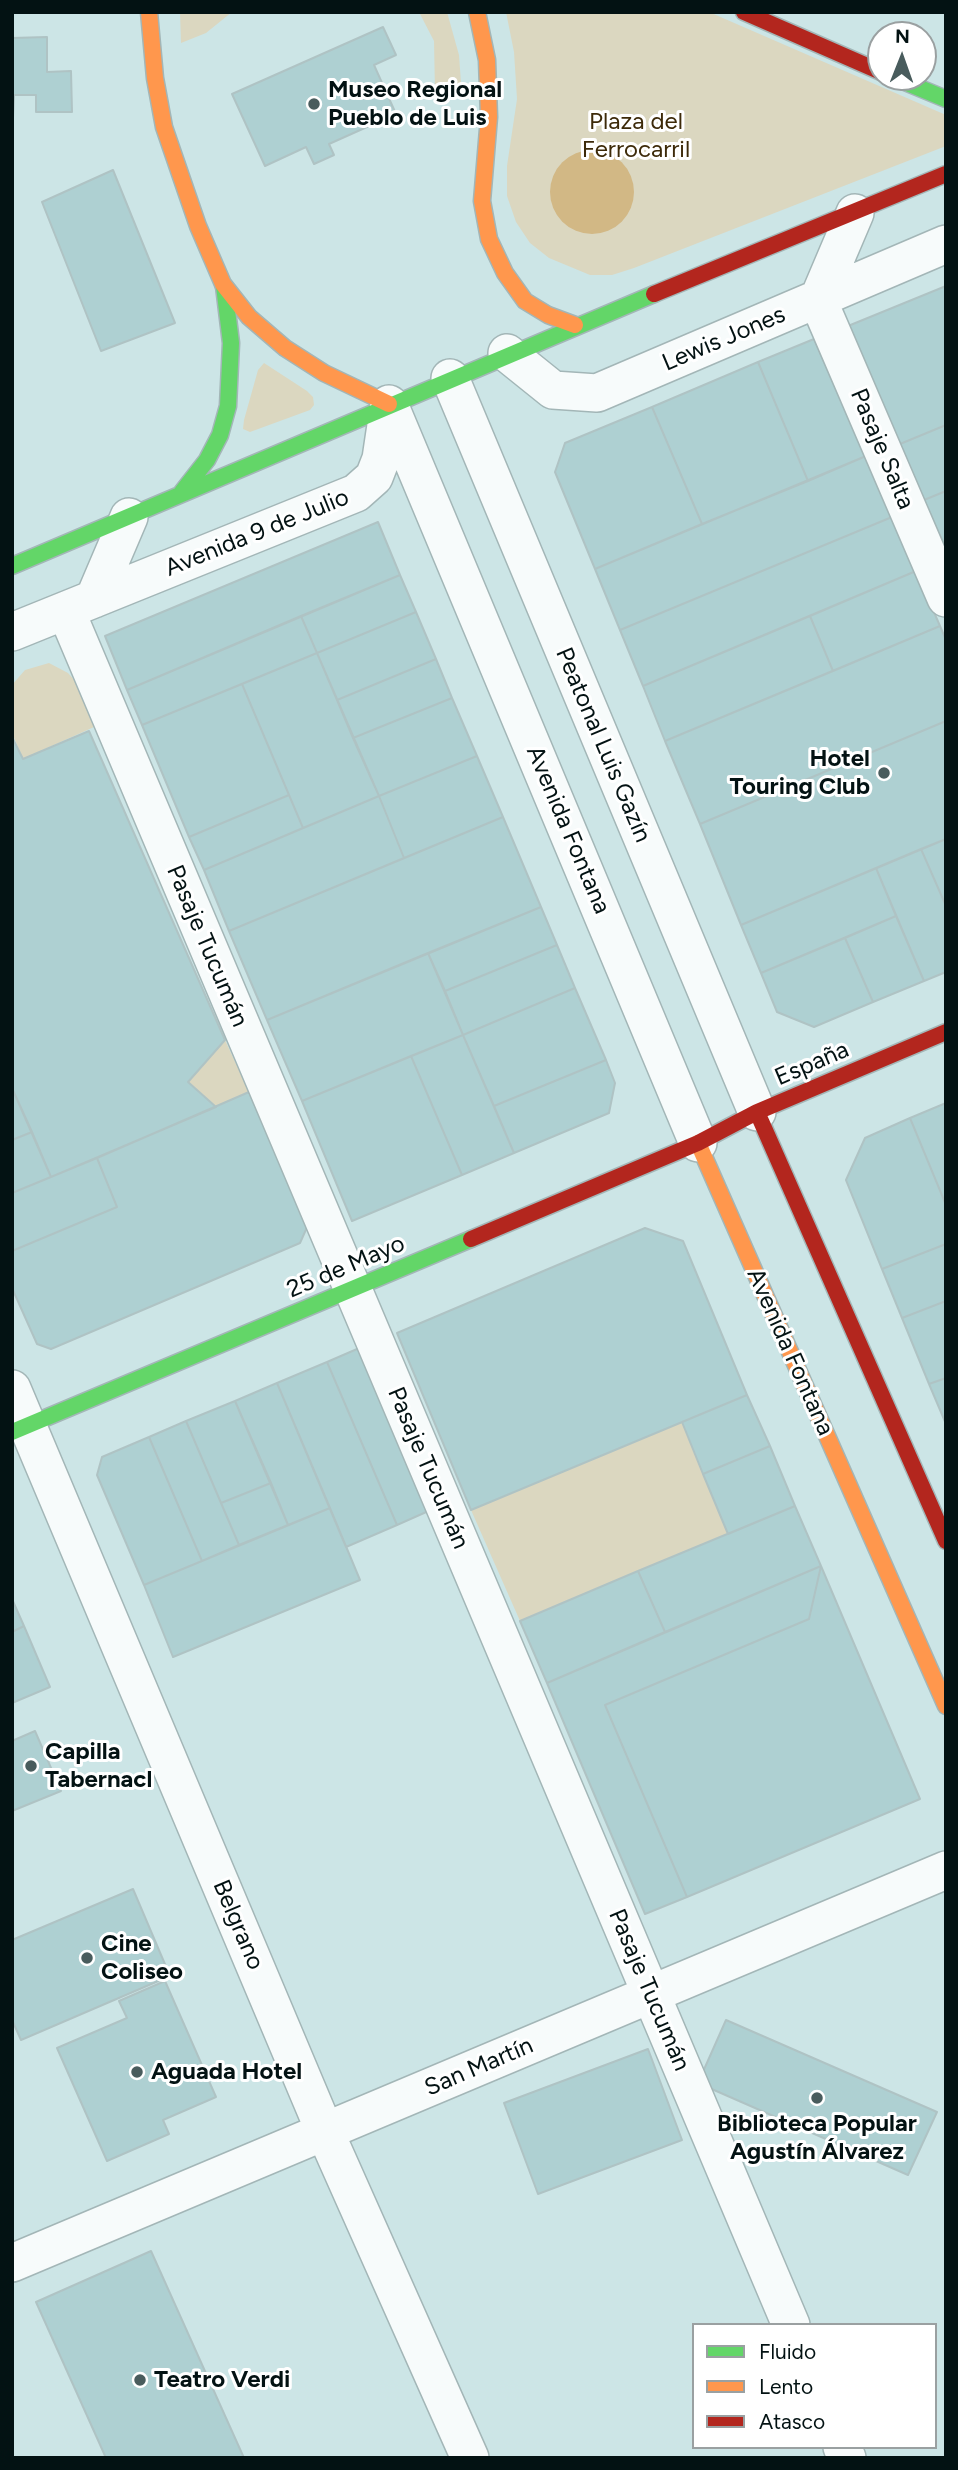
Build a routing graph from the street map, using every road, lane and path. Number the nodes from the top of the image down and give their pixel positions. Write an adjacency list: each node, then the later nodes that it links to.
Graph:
1 (149, 12): 10 (street)
2 (477, 12): 12 (street)
3 (744, 12): 4 (street)
4 (867, 66)
5 (927, 91): 6 (street)
6 (946, 99)
7 (946, 174): 8 (street)
8 (855, 213): 11 (street); 12 (street)
9 (946, 244): 11 (street, Lewis Jones)
10 (223, 284): 15 (street); 16 (street)
11 (818, 300): 13 (street, Lewis Jones); 19 (street, Pasaje Salta)
12 (575, 325): 13 (street)
13 (507, 354): 14 (street)
14 (450, 377): 15 (street); 23 (street, Peatonal Luis Gazín)
15 (389, 404): 16 (street); 20 (street, Avenida 9 de Julio); 24 (street, Avenida Fontana)
16 (182, 493): 17 (street)
17 (129, 517): 18 (street); 20 (street)
18 (12, 566)
19 (946, 598)
20 (80, 605): 21 (street, Avenida 9 de Julio); 25 (street, Pasaje Tucumán)
21 (12, 632)
22 (946, 1032): 23 (street, España)
23 (757, 1112): 24 (street, España); 28 (street)
24 (698, 1143): 25 (street, 25 de Mayo); 29 (street, Avenida Fontana)
25 (352, 1289): 27 (street, 25 de Mayo); 31 (street, Pasaje Tucumán)
26 (12, 1389): 27 (street, Belgrano)
27 (20, 1429): 32 (street, Belgrano)
28 (946, 1541)
29 (946, 1706)
30 (946, 1870): 31 (street, San Martín)
31 (651, 1994): 32 (street, San Martín); 34 (street, Pasaje Tucumán)
32 (325, 2132): 33 (street, San Martín); 35 (street, Belgrano)
33 (12, 2263)
34 (790, 2323)
35 (470, 2458)

